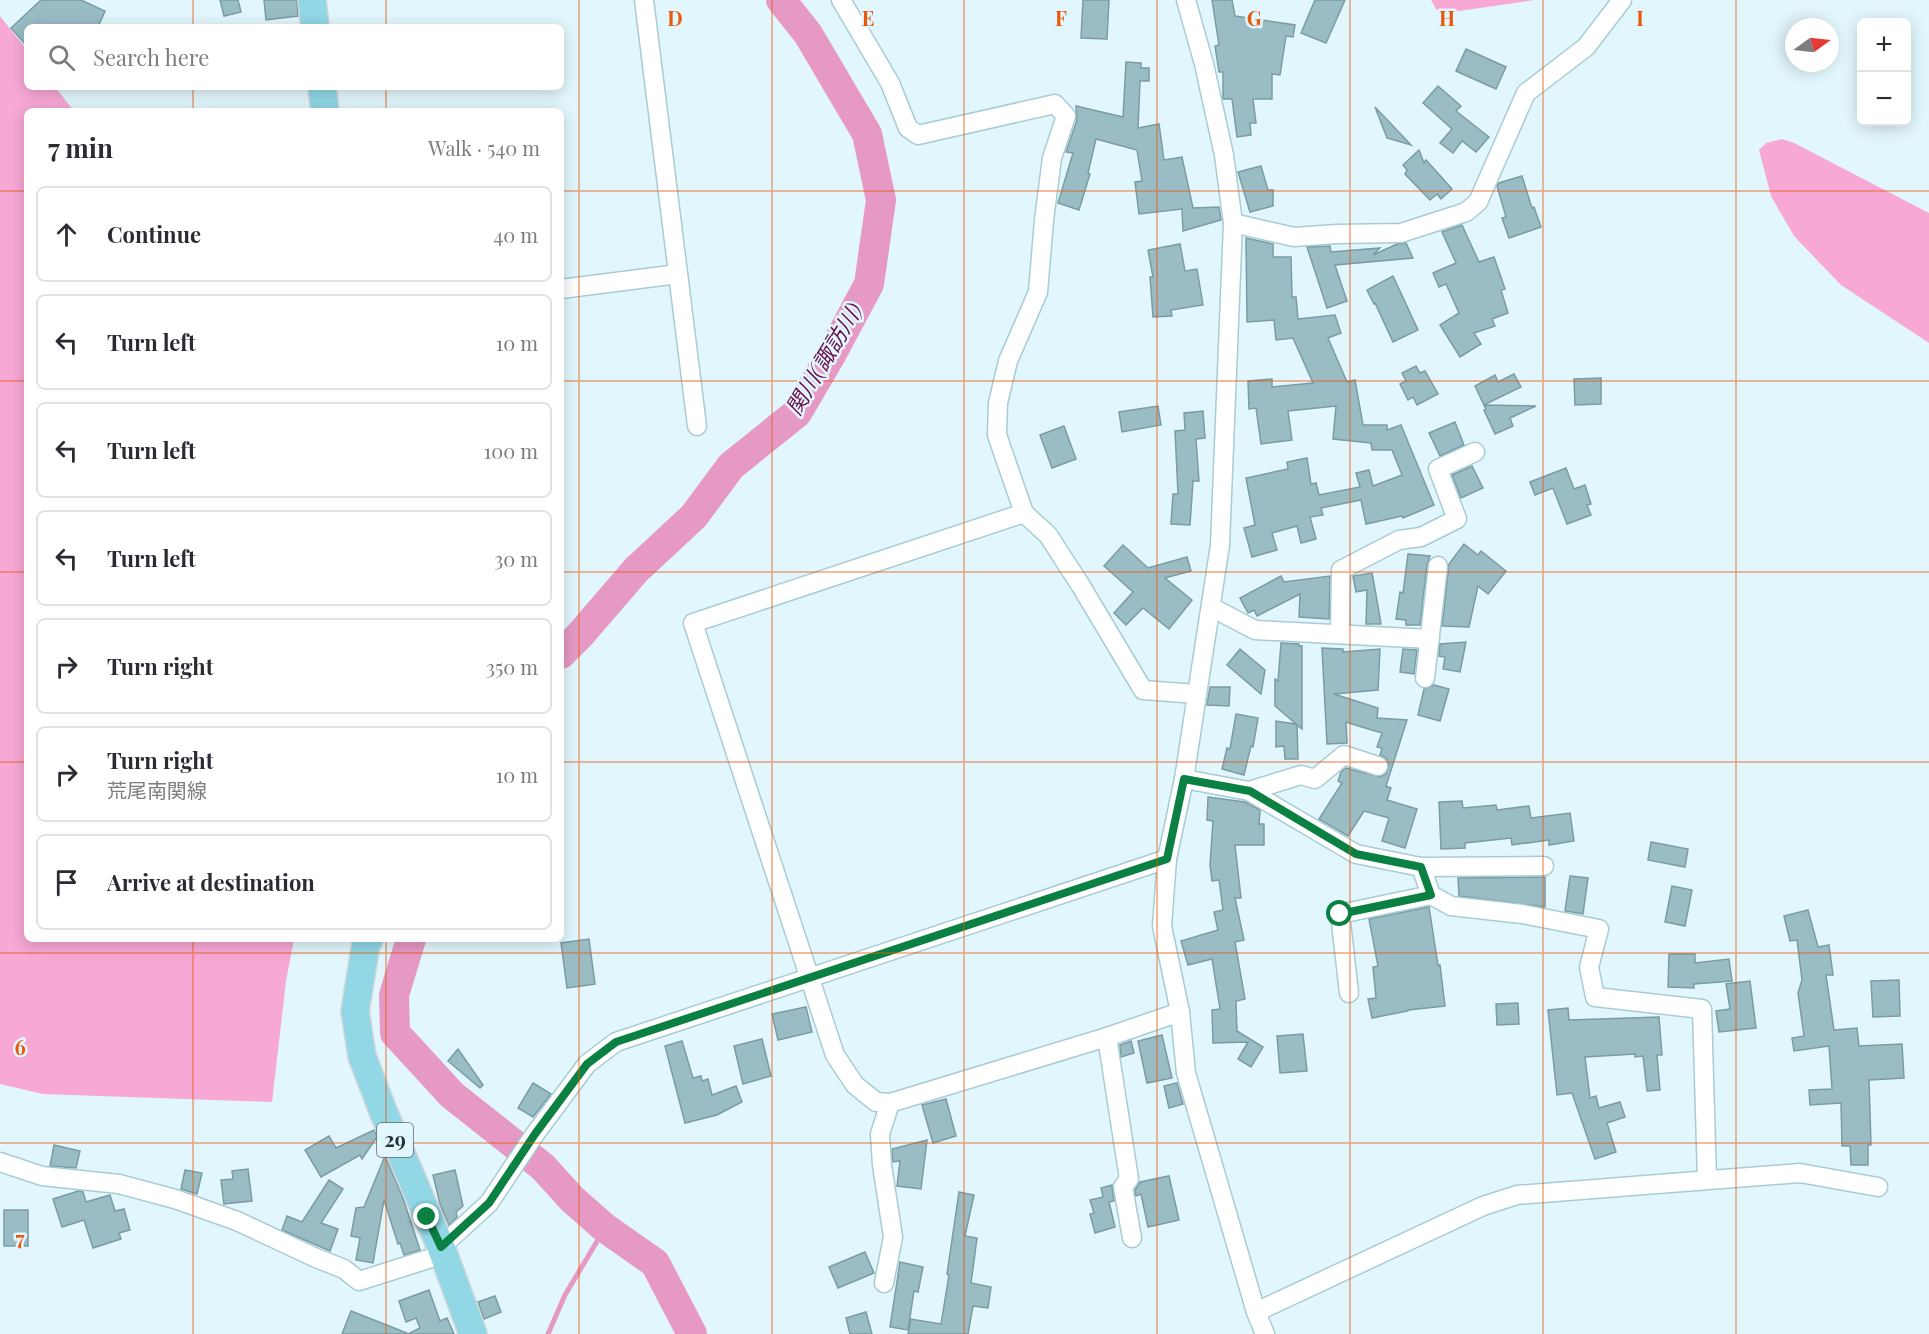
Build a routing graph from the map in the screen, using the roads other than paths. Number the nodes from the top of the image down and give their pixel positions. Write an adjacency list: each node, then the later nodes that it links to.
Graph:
1 (312, 0): 6 (main road)
2 (644, 0): 10 (street)
3 (841, 0): 14 (street)
4 (1186, 0): 9 (street)
5 (1622, 0): 9 (street)
6 (315, 24)
7 (322, 90): 8 (main road)
8 (325, 108)
9 (1233, 223): 16 (street)
10 (678, 274): 11 (street); 12 (street)
11 (564, 289)
12 (697, 426)
13 (1475, 452): 17 (street)
14 (1024, 513): 20 (street); 29 (street)
15 (1438, 566): 18 (street)
16 (1211, 607): 17 (street); 20 (street)
17 (1340, 634): 18 (street)
18 (1430, 639): 19 (street)
19 (1425, 678)
20 (1197, 694): 22 (street)
21 (1378, 766): 23 (street)
22 (1184, 779): 23 (street); 24 (street)
23 (1250, 791): 26 (street)
24 (1167, 859): 29 (street); 31 (street)
25 (1544, 866): 26 (street)
26 (1421, 867): 27 (street)
27 (1431, 895): 30 (street); 35 (street)
28 (368, 942): 38 (main road, 29)
29 (809, 977): 33 (street); 38 (street)
30 (1349, 993)
31 (1180, 1012): 32 (street); 40 (street)
32 (1107, 1036): 33 (street); 37 (street)
33 (890, 1102): 39 (street)
34 (0, 1162): 38 (street)
35 (1707, 1180): 36 (street); 40 (street)
36 (1878, 1188)
37 (1132, 1238)
38 (442, 1251): 41 (main road, 29)
39 (884, 1283)
40 (1256, 1312): 42 (street)
41 (473, 1334)
42 (1265, 1334)

